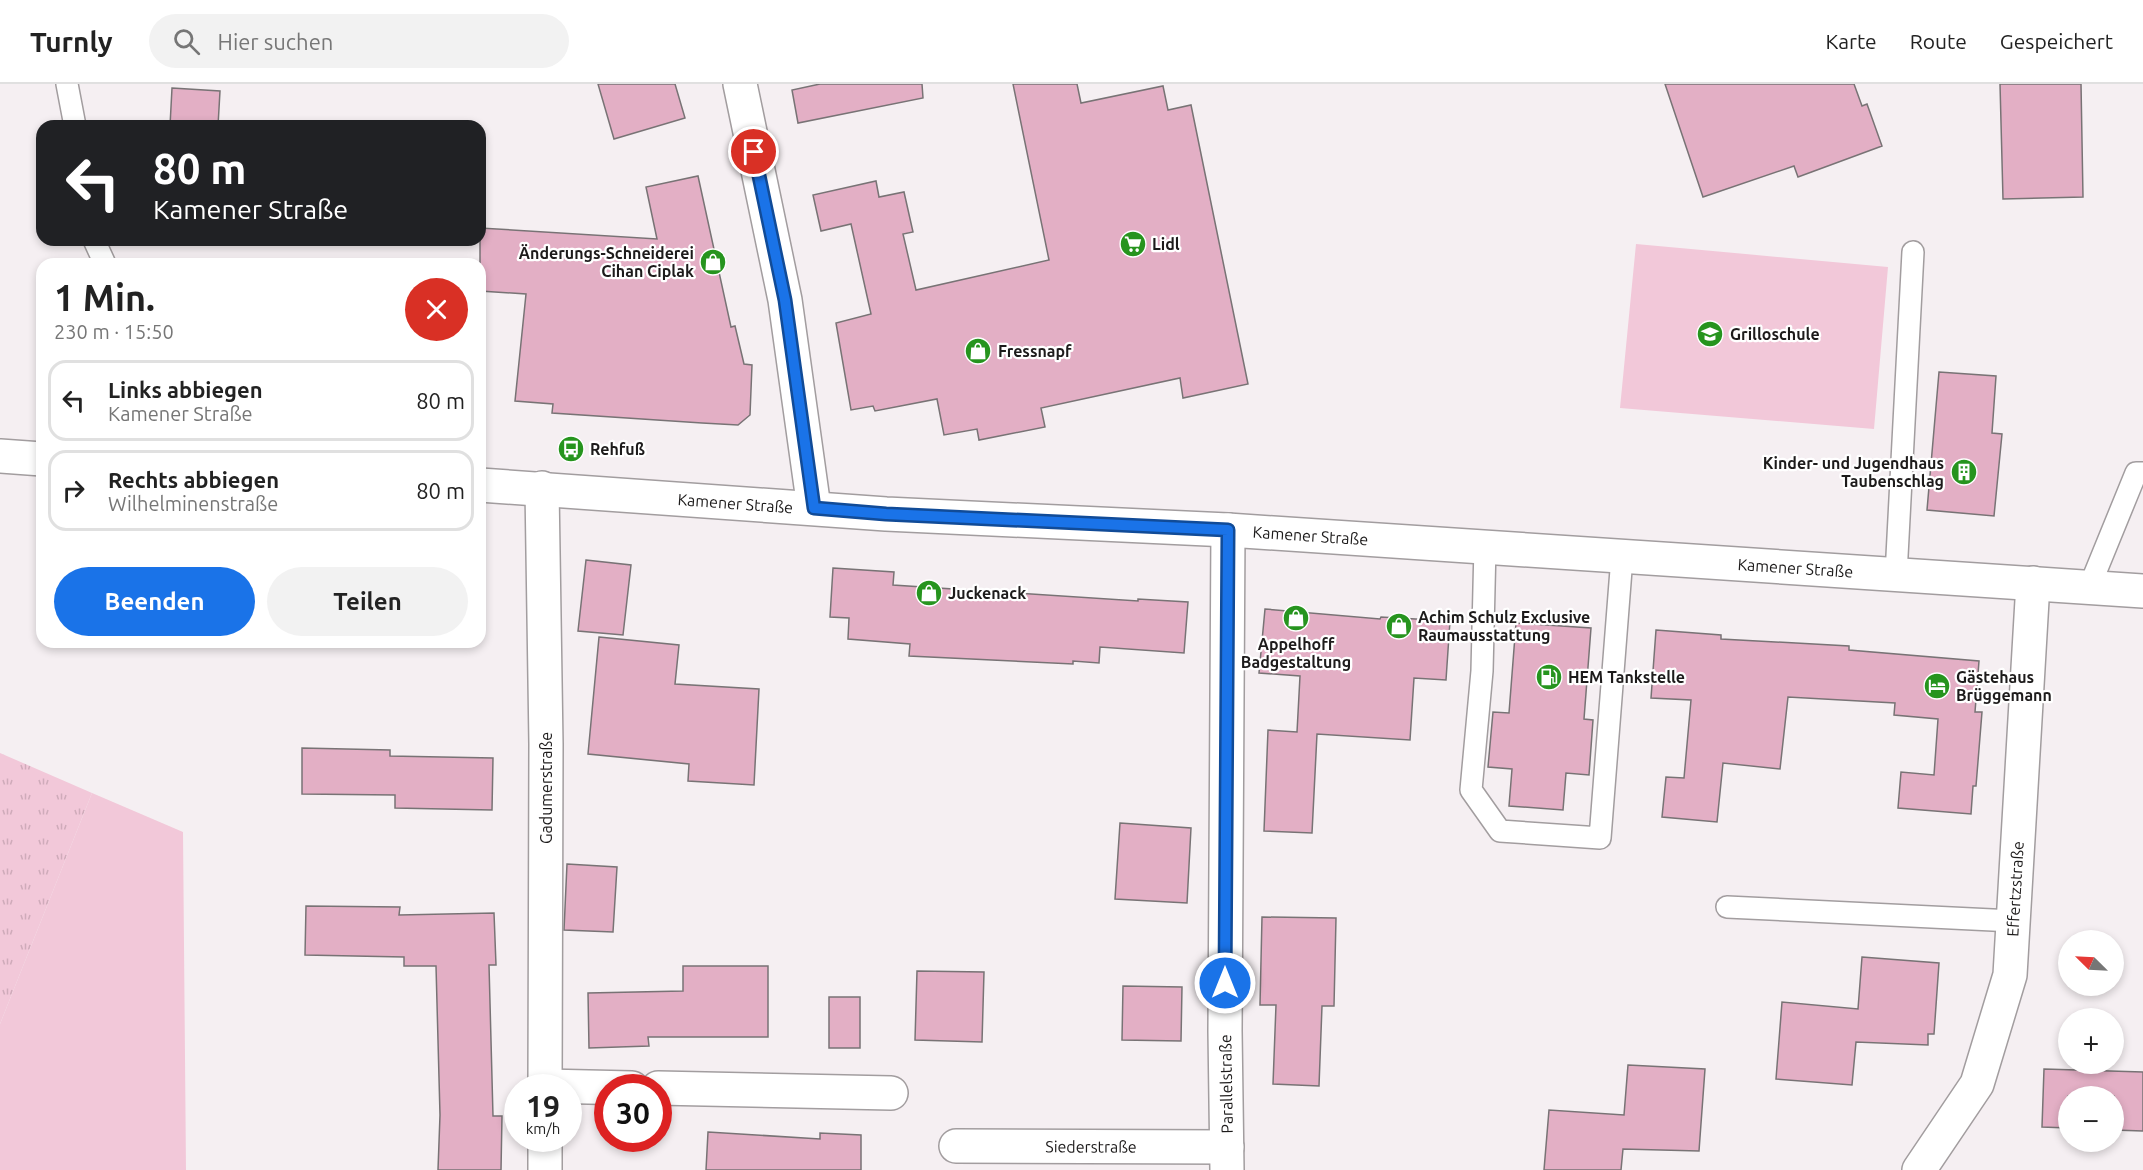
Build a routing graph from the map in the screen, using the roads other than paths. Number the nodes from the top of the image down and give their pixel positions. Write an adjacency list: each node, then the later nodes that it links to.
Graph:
1 (68, 84): 3 (lane)
2 (740, 84): 10 (street)
3 (74, 120)
4 (1913, 252): 14 (lane)
5 (0, 456): 6 (street)
6 (36, 459)
7 (2143, 473): 16 (lane)
8 (486, 485): 9 (street, Kamener Straße)
9 (542, 488): 10 (street, Kamener Straße); 20 (street, Gadumerstraße)
10 (814, 508): 11 (street, Kamener Straße)
11 (1228, 530): 12 (street, Kamener Straße); 25 (street, Parallelstraße)
12 (1485, 546): 13 (street, Kamener Straße); 13 (lane)
13 (1622, 557): 14 (street, Kamener Straße)
14 (1896, 575): 15 (street, Kamener Straße)
15 (2033, 583): 16 (street, Kamener Straße); 19 (street, Effertzstraße)
16 (2089, 588): 17 (street, Kamener Straße)
17 (2143, 591)
18 (1727, 907): 19 (lane)
19 (2013, 921): 27 (street, Effertzstraße)
20 (545, 1074)
21 (672, 1088): 22 (street)
22 (891, 1093)
23 (956, 1146): 25 (street, Siederstraße)
24 (545, 1152): 26 (street)
25 (1227, 1159)
26 (546, 1170)
27 (1919, 1170)

